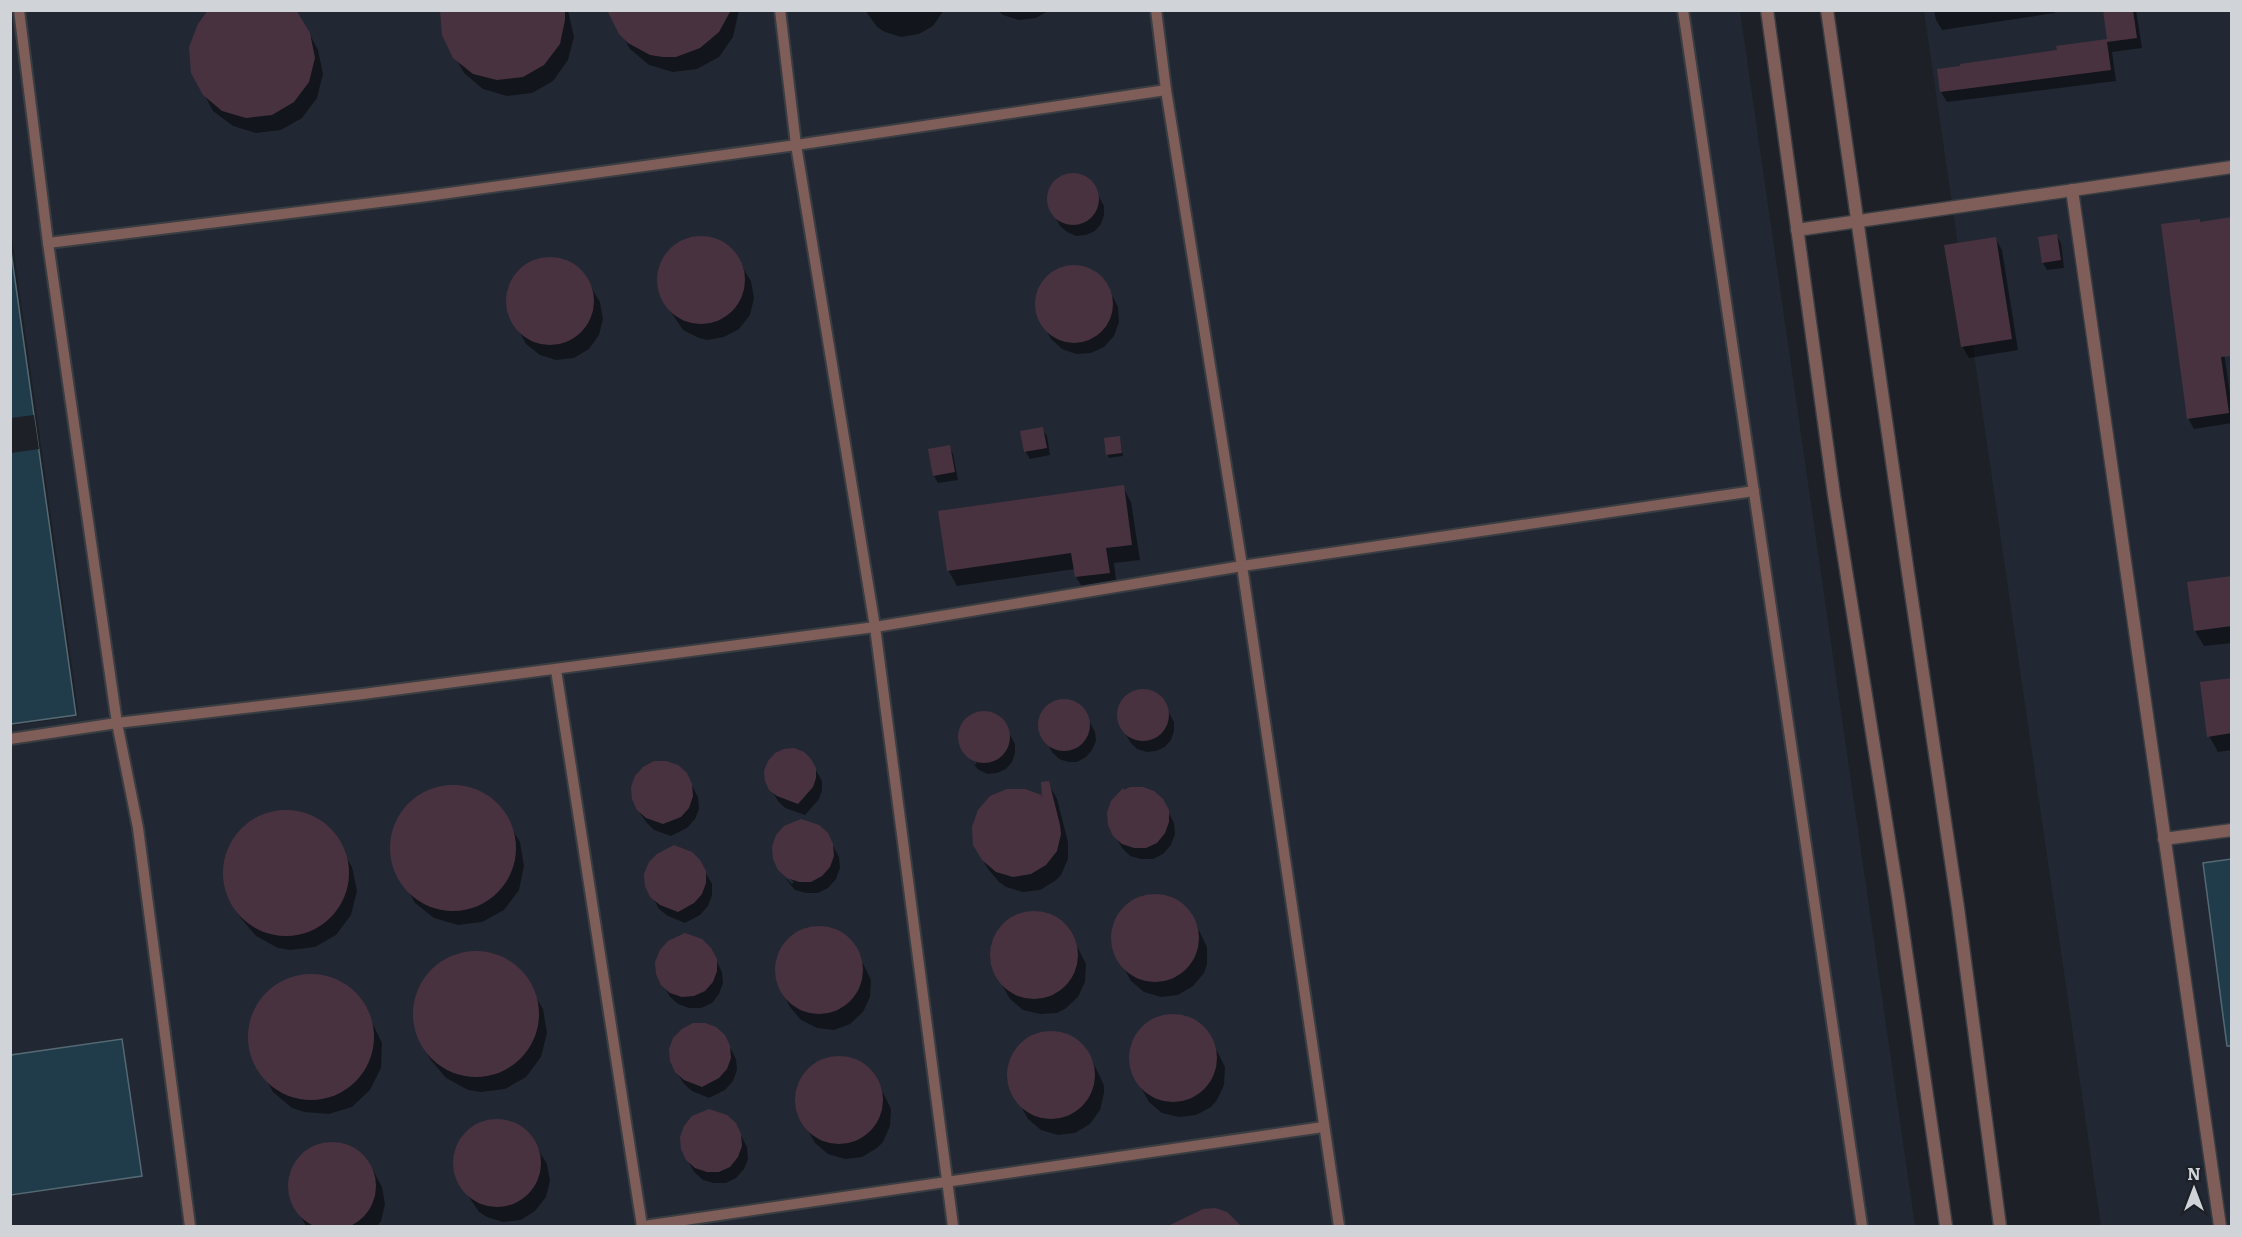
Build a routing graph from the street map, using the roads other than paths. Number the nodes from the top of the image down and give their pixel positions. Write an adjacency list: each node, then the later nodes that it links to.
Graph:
1 (19, 10): 13 (lane)
2 (780, 10): 8 (lane)
3 (1156, 10): 7 (lane)
4 (1683, 10): 14 (lane)
5 (1767, 10): 12 (street)
6 (1827, 10): 11 (street)
7 (1166, 90): 8 (lane); 15 (lane)
8 (796, 145): 13 (lane); 16 (lane)
9 (2232, 167): 10 (street)
10 (2072, 190): 11 (street); 21 (street)
11 (1857, 221): 12 (street); 30 (street)
12 (1797, 230): 29 (street)
13 (48, 243): 18 (lane)
14 (1754, 491): 15 (lane); 28 (lane)
15 (1242, 566): 16 (lane); 22 (lane)
16 (875, 627): 17 (lane); 23 (lane)
17 (556, 670): 18 (lane); 25 (lane)
18 (117, 723): 19 (lane); 24 (lane)
19 (10, 739)
20 (2232, 830): 21 (street)
21 (2164, 839): 31 (street)
22 (1323, 1127): 23 (lane); 27 (lane)
23 (946, 1182): 25 (lane); 26 (lane)
24 (190, 1227)
25 (643, 1227)
26 (953, 1227)
27 (1339, 1227)
28 (1862, 1227)
29 (1946, 1227)
30 (2000, 1227)
31 (2220, 1227)

